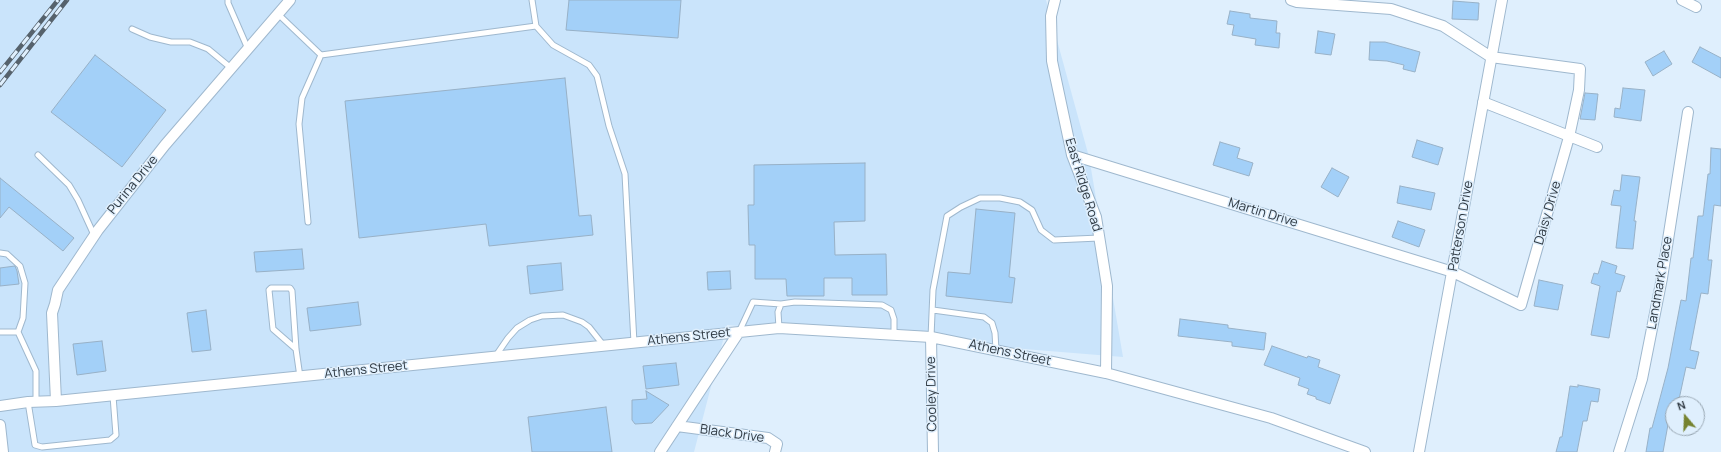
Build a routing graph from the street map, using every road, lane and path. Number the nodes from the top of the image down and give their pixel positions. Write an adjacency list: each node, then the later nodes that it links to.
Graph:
1 (228, 0): 12 (lane)
2 (290, 0): 9 (street, Purina Drive)
3 (532, 0): 10 (lane)
4 (1055, 0): 21 (street, East Ridge Road)
5 (1291, 0): 14 (street)
6 (1502, 0): 14 (street, Patterson Drive)
7 (1682, 0): 8 (street)
8 (1696, 7)
9 (278, 14): 12 (street, Purina Drive); 13 (lane)
10 (536, 26): 13 (lane); 35 (lane)
11 (132, 29): 15 (lane)
12 (248, 49): 15 (street, Purina Drive)
13 (321, 55): 22 (lane)
14 (1491, 57): 16 (street, Patterson Drive); 18 (street)
15 (231, 68): 23 (street, Purina Drive)
16 (1483, 102): 18 (street); 26 (street, Patterson Drive)
17 (1688, 112): 54 (street, Landmark Place)
18 (1569, 137): 19 (street); 26 (street, Daisy Drive)
19 (1597, 147)
20 (38, 155): 23 (lane)
21 (1072, 155): 24 (street, East Ridge Road); 26 (street, Martin Drive)
22 (308, 222)
23 (94, 235): 44 (street, Purina Drive)
24 (1099, 238): 28 (lane); 40 (street, East Ridge Road)
25 (0, 253): 31 (lane)
26 (1453, 272): 53 (street, Patterson Drive)
27 (781, 304): 29 (lane); 32 (lane); 33 (lane)
28 (932, 310): 34 (lane); 38 (lane)
29 (779, 328): 32 (street, Athens Street); 33 (street, Athens Street)
30 (0, 332): 31 (lane)
31 (18, 332): 43 (lane)
32 (739, 332): 35 (street, Athens Street); 47 (street)
33 (894, 335): 34 (street, Athens Street)
34 (931, 337): 38 (street, Athens Street); 51 (street, Cooley Drive)
35 (634, 343): 36 (street, Athens Street)
36 (605, 346): 39 (street, Athens Street); 39 (lane)
37 (296, 349): 37 (lane); 41 (lane)
38 (996, 350): 40 (street, Athens Street)
39 (495, 358): 41 (street, Athens Street)
40 (1106, 373): 52 (street, Athens Street)
41 (300, 377): 42 (street, Athens Street)
42 (113, 396): 43 (lane); 44 (street, Athens Street)
43 (32, 402): 44 (street, Athens Street); 45 (street, Athens Street)
44 (56, 402)
45 (0, 406)
46 (0, 425): 48 (street)
47 (677, 426): 49 (street); 50 (street, Black Drive)
48 (3, 452)
49 (660, 452)
50 (775, 452)
51 (933, 452)
52 (1365, 452)
53 (1419, 452)
54 (1619, 452)

